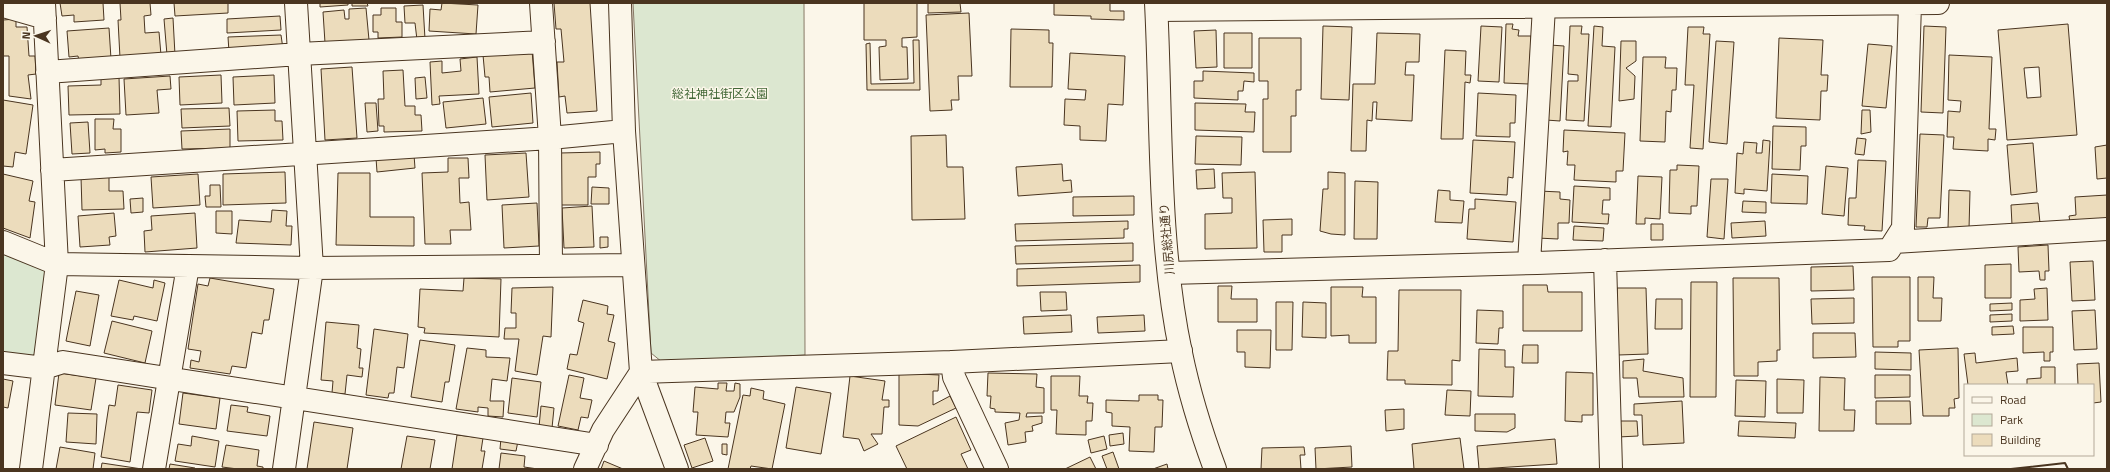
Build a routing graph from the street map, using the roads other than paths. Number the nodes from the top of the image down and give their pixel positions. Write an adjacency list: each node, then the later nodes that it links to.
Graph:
1 (296, 3): 14 (street)
2 (541, 3): 13 (street)
3 (620, 3): 16 (street)
4 (1938, 3): 8 (street)
5 (1694, 4): 6 (street); 11 (street)
6 (1752, 4): 7 (street)
7 (1853, 4): 8 (street)
8 (1910, 4): 22 (street)
9 (3, 6): 12 (street)
10 (1156, 6): 11 (street); 30 (street, 川尻総社通り)
11 (1544, 7): 24 (street)
12 (45, 10): 15 (street)
13 (544, 42): 14 (street); 17 (street)
14 (299, 54): 15 (street); 18 (street)
15 (47, 72): 19 (street)
16 (624, 131): 17 (street); 26 (street)
17 (550, 138): 18 (street); 28 (street)
18 (305, 154): 19 (street); 29 (street)
19 (52, 170): 25 (street)
20 (2107, 229): 22 (street)
21 (3, 242): 25 (street)
22 (1894, 242): 23 (street)
23 (1605, 260): 24 (street); 46 (street)
24 (1529, 262): 30 (street)
25 (57, 264): 27 (street); 34 (street)
26 (633, 265): 28 (street); 35 (street)
27 (188, 266): 29 (street); 36 (street)
28 (551, 266): 29 (street)
29 (312, 268): 37 (street)
30 (1170, 273): 31 (street, 川尻総社通り)
31 (1181, 351): 32 (street); 45 (street, 川尻総社通り)
32 (952, 362): 35 (street); 44 (street)
33 (3, 363): 34 (street)
34 (44, 368): 36 (street); 39 (street)
35 (641, 372): 38 (street); 43 (street)
36 (168, 379): 37 (street); 40 (street)
37 (293, 397): 38 (street); 41 (street)
38 (598, 445): 42 (street)
39 (31, 469)
40 (154, 469)
41 (284, 469)
42 (584, 469)
43 (677, 469)
44 (997, 469)
45 (1215, 469)
46 (1611, 469)

